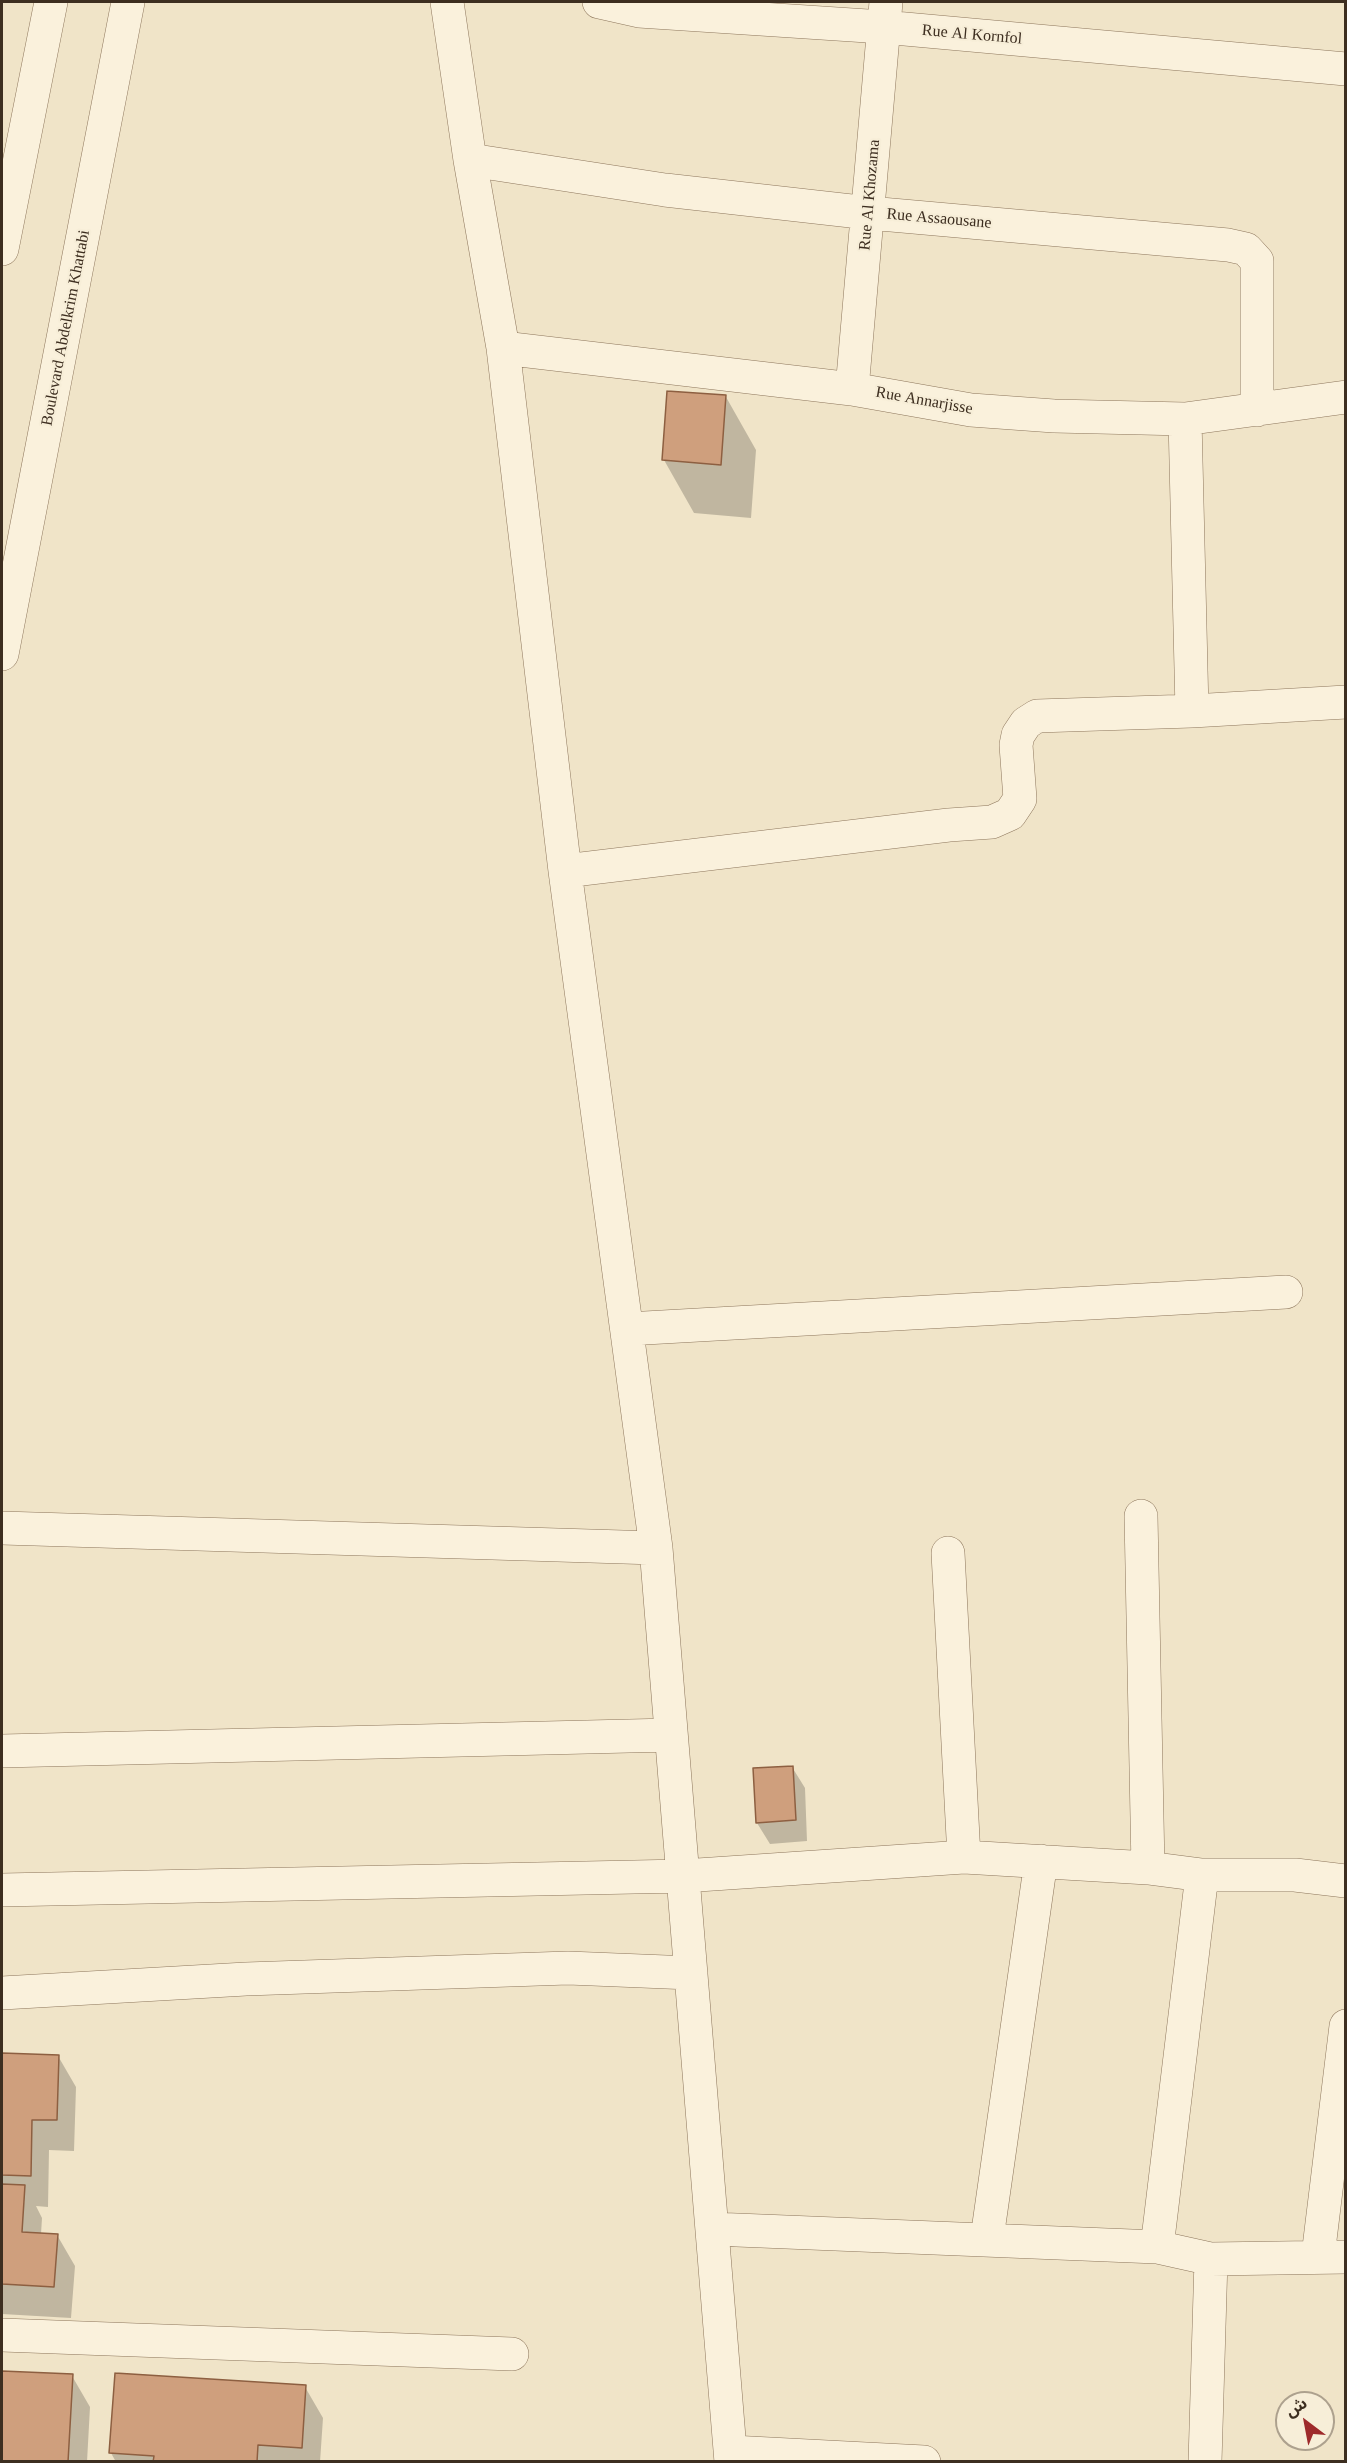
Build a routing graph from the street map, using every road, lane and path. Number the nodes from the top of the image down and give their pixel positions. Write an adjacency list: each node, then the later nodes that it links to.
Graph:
1 (51, 2): 9 (street)
2 (128, 2): 15 (street, Boulevard Abdelkrim Khattabi)
3 (447, 2): 7 (street)
4 (599, 2): 5 (street, Rue Al Kornfol)
5 (884, 14): 6 (street, Rue Al Kornfol); 8 (street, Rue Al Khozama)
6 (1346, 69)
7 (470, 160): 8 (street, Rue Assaousane); 10 (street)
8 (869, 213): 11 (street, Rue Al Khozama); 13 (street, Rue Assaousane)
9 (2, 249)
10 (503, 348): 11 (street, Rue Annarjisse); 18 (street)
11 (852, 389): 14 (street, Rue Annarjisse)
12 (1346, 397): 13 (street, Rue Annarjisse)
13 (1257, 410): 14 (street, Rue Annarjisse)
14 (1185, 419): 17 (street)
15 (2, 654)
16 (1346, 702): 17 (street)
17 (1192, 711): 18 (street)
18 (565, 871): 20 (street)
19 (1286, 1292): 20 (street)
20 (627, 1329): 23 (street)
21 (1141, 1516): 29 (street)
22 (2, 1528): 23 (street)
23 (656, 1548): 25 (street)
24 (948, 1553): 27 (street)
25 (671, 1735): 26 (street); 31 (street)
26 (2, 1751)
27 (964, 1857): 28 (street); 31 (street)
28 (1041, 1861): 29 (street); 38 (street)
29 (1148, 1868): 30 (street)
30 (1202, 1875): 32 (street); 39 (street)
31 (683, 1876): 33 (street); 34 (street)
32 (1346, 1881)
33 (2, 1890)
34 (691, 1972): 35 (street); 37 (street)
35 (2, 1993)
36 (1346, 2026): 40 (street)
37 (712, 2229): 38 (street); 44 (street)
38 (987, 2238): 39 (street)
39 (1157, 2247): 41 (street)
40 (1332, 2256): 41 (street)
41 (1212, 2259): 46 (street)
42 (2, 2335): 43 (street)
43 (512, 2354)
44 (731, 2457): 45 (street)
45 (924, 2462)
46 (1205, 2462)

